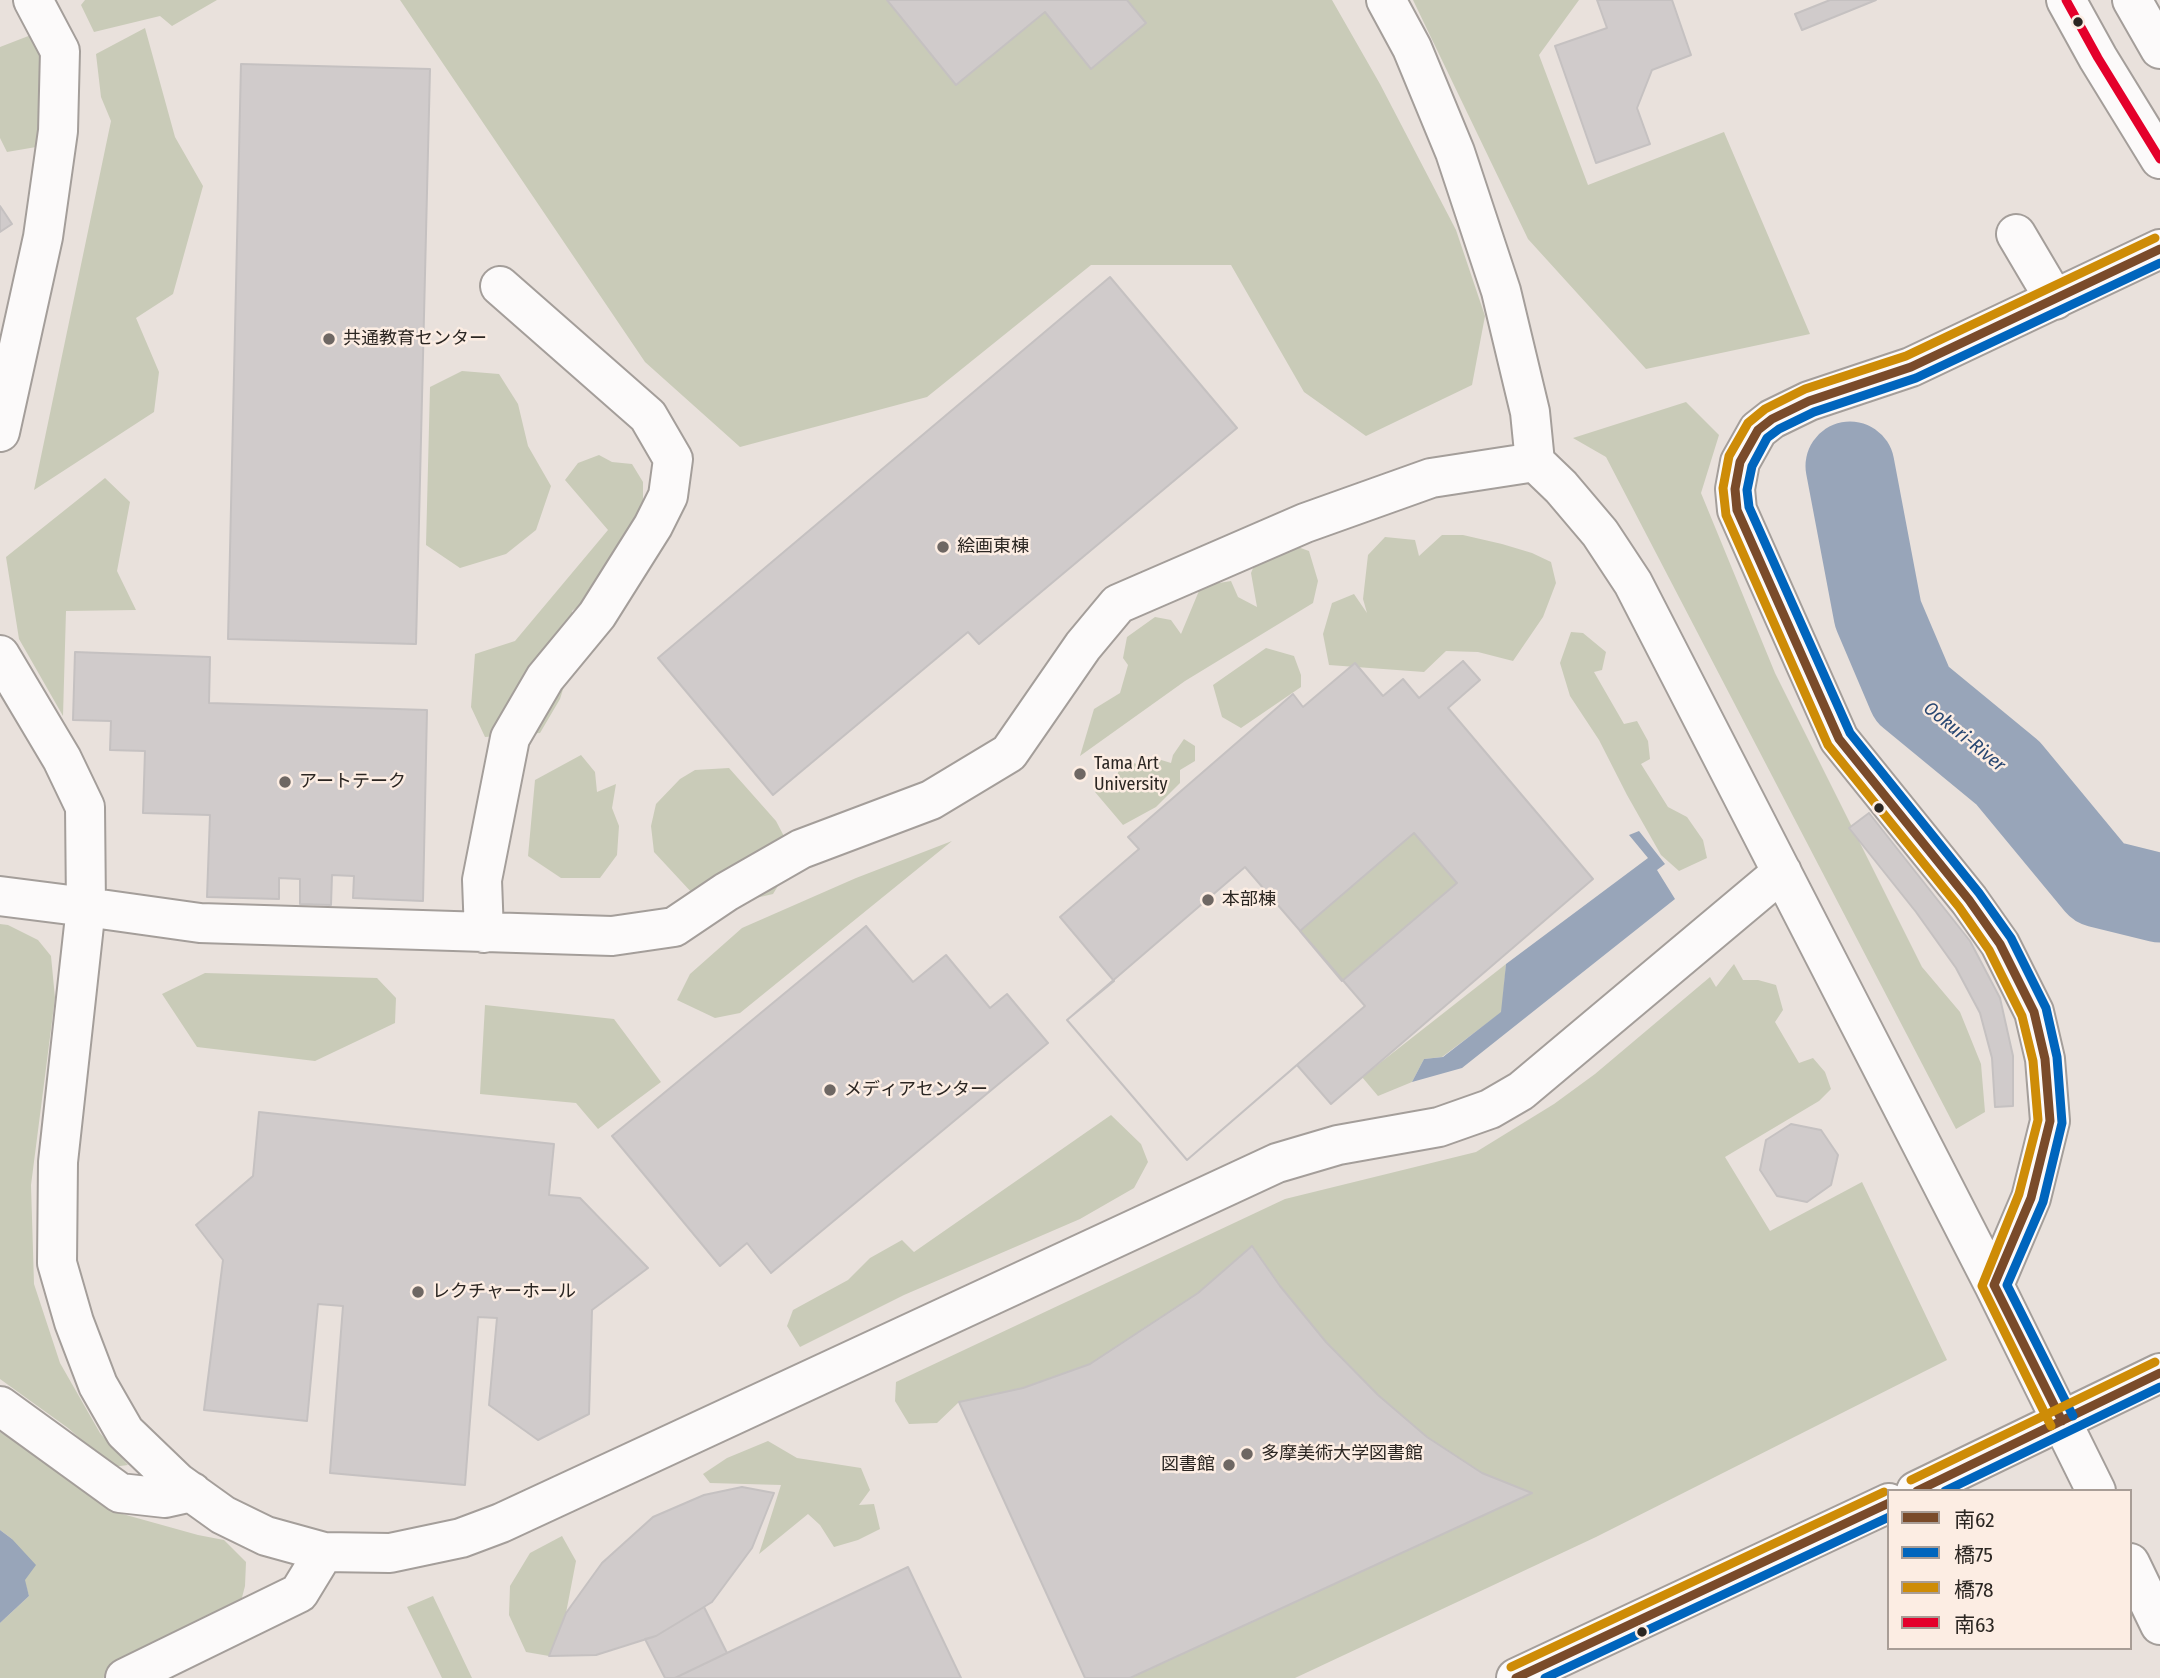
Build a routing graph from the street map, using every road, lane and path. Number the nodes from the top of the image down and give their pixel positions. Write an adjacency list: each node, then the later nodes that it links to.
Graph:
1 (33, 0): 11 (street)
2 (1386, 0): 12 (street)
3 (2066, 0): 6 (street)
4 (2132, 0): 5 (street)
5 (2160, 49)
6 (2160, 159)
7 (2016, 234): 10 (street)
8 (2160, 248): 10 (street)
9 (500, 286): 17 (street)
10 (2055, 300): 18 (street)
11 (0, 432)
12 (1535, 462): 14 (street); 17 (street)
13 (0, 655): 16 (street)
14 (1782, 872): 18 (street); 26 (street)
15 (0, 896): 16 (street)
16 (86, 907): 17 (street); 24 (street)
17 (484, 933)
18 (1994, 1285): 21 (street)
19 (2160, 1373): 21 (street)
20 (0, 1406): 24 (street)
21 (2062, 1421): 22 (street); 23 (street)
22 (1920, 1489)
23 (2095, 1489)
24 (192, 1492): 26 (street)
25 (1887, 1504): 30 (street)
26 (324, 1552): 29 (street)
27 (2132, 1567): 28 (street)
28 (2160, 1625)
29 (125, 1678)
30 (1516, 1678)

